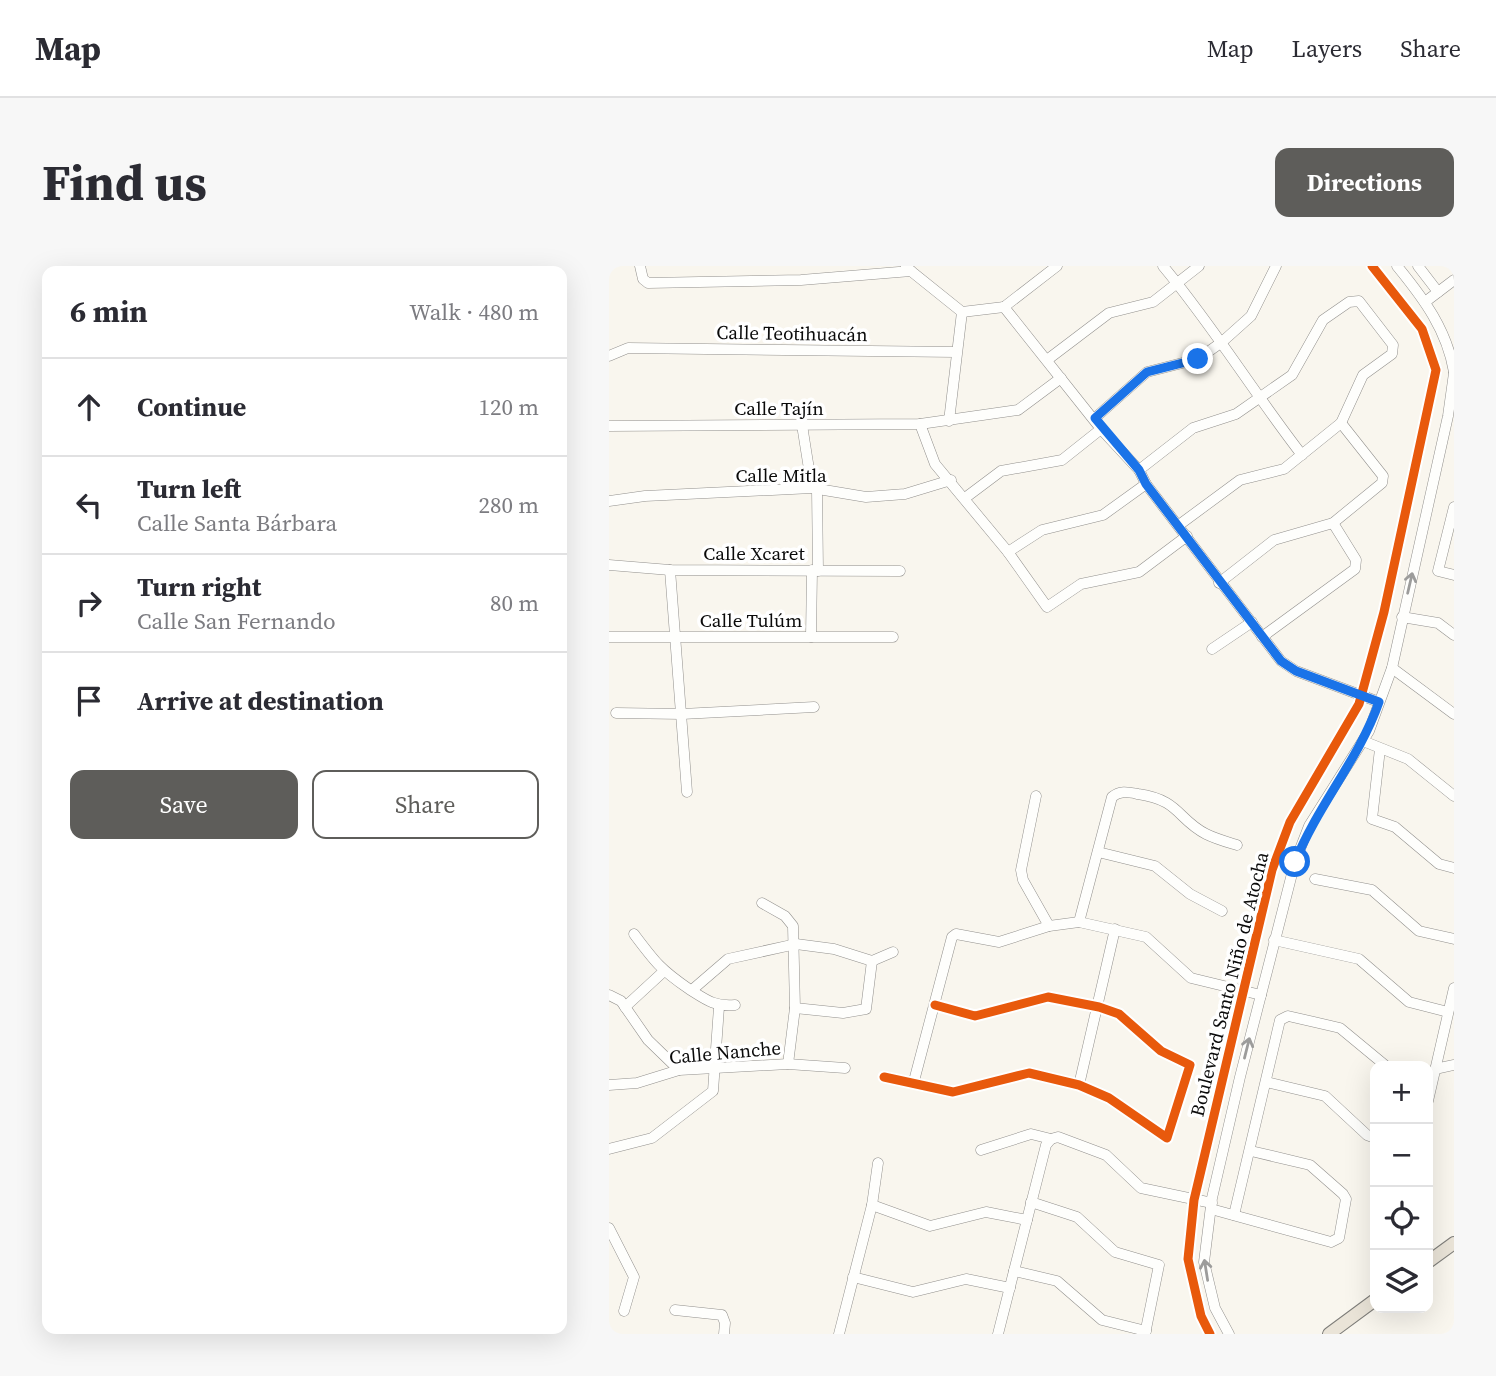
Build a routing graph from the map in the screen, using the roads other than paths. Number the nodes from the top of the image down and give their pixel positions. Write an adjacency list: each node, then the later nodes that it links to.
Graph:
1 (640, 266): 9 (street)
2 (1057, 266): 14 (street)
3 (1163, 266): 11 (street)
4 (1199, 266): 11 (street)
5 (1276, 266): 16 (street)
6 (1397, 266): 13 (street, Boulevard Santo Niño de Atocha)
7 (1418, 266): 12 (street)
8 (1377, 268): 38 (street, Boulevard Santo Niño de Atocha)
9 (908, 269): 15 (street)
10 (1454, 280): 12 (street)
11 (1177, 283): 16 (street); 19 (street)
12 (1439, 292): 13 (street)
13 (1425, 302): 20 (street, Boulevard Santo Niño de Atocha)
14 (1004, 307): 15 (street); 19 (street)
15 (963, 312): 17 (street)
16 (1222, 342): 22 (street); 23 (street)
17 (956, 352): 18 (street, Calle Teotihuacán); 24 (street)
18 (609, 356)
19 (1047, 360): 21 (street)
20 (1454, 373): 39 (street, Boulevard Santo Niño de Atocha)
21 (1061, 378): 23 (street); 24 (street, Calle Tajín)
22 (1259, 400): 25 (street); 30 (street); 31 (street)
23 (1095, 418): 29 (street)
24 (949, 421): 26 (street, Calle Tajín)
25 (1341, 423): 30 (street); 40 (street)
26 (920, 424): 27 (street, Calle Tajín); 32 (street)
27 (802, 425): 28 (street, Calle Tajín); 34 (street)
28 (609, 426)
29 (1101, 429): 31 (street); 35 (street)
30 (1302, 455): 41 (street)
31 (1139, 470): 33 (street)
32 (951, 480): 34 (street, Calle Mitla); 35 (street)
33 (1146, 484): 41 (street); 43 (street)
34 (814, 489): 36 (street, Calle Mitla); 46 (street)
35 (964, 498): 43 (street)
36 (609, 501)
37 (1454, 507): 48 (street)
38 (1406, 509): 39 (street); 60 (street, Boulevard Santo Niño de Atocha)
39 (1426, 511): 50 (street, Boulevard Santo Niño de Atocha, one-way to 39)
40 (1333, 523): 49 (street); 56 (street)
41 (1179, 524): 42 (street)
42 (1187, 536): 43 (street); 49 (street)
43 (1007, 552)
44 (609, 565): 45 (street, Calle Xcaret)
45 (670, 570): 46 (street, Calle Xcaret); 57 (street)
46 (815, 570): 47 (street, Calle Xcaret); 54 (street)
47 (900, 571)
48 (1454, 575)
49 (1220, 583): 51 (street)
50 (1402, 617): 52 (street); 59 (street, Boulevard Santo Niño de Atocha)
51 (1252, 622): 56 (street); 58 (street)
52 (1454, 635)
53 (609, 637): 57 (street, Calle Tulúm)
54 (811, 637): 55 (street, Calle Tulúm); 57 (street, Calle Tulúm)
55 (893, 637)
56 (1262, 637): 60 (street)
57 (677, 638): 64 (street)
58 (1212, 649)
59 (1392, 668): 61 (street, Boulevard Santo Niño de Atocha); 65 (street)
60 (1361, 695): 61 (street); 88 (street, Boulevard Santo Niño de Atocha)
61 (1379, 702): 66 (street, Boulevard Santo Niño de Atocha)
62 (814, 707): 64 (street)
63 (616, 713): 64 (street)
64 (682, 714): 68 (street)
65 (1454, 714)
66 (1363, 741): 67 (street); 82 (street, Boulevard Santo Niño de Atocha)
67 (1380, 749): 70 (street); 73 (street)
68 (687, 792)
69 (1036, 796): 78 (street)
70 (1454, 796)
71 (1237, 845): 72 (street)
72 (1098, 852): 76 (street); 77 (street)
73 (1454, 868)
74 (1315, 879): 81 (street)
75 (762, 904): 83 (street)
76 (1222, 911)
77 (1080, 922): 78 (street); 79 (street)
78 (1049, 926): 93 (street)
79 (1115, 929): 88 (street); 96 (street)
80 (634, 934): 86 (street)
81 (1454, 939)
82 (1274, 940): 91 (street, Boulevard Santo Niño de Atocha); 98 (street)
83 (796, 944): 85 (street); 87 (street); 97 (street)
84 (893, 952): 85 (street)
85 (872, 961): 97 (street)
86 (663, 972): 87 (street); 94 (street)
87 (692, 990): 95 (street)
88 (1244, 990): 91 (street); 118 (street, Boulevard Santo Niño de Atocha)
89 (1454, 990): 98 (street)
90 (609, 995): 94 (street)
91 (1261, 995): 121 (street, Boulevard Santo Niño de Atocha, one-way to 91)
92 (735, 1005): 95 (street)
93 (935, 1005): 96 (street); 108 (street)
94 (625, 1007): 104 (street)
95 (719, 1007): 102 (street)
96 (1099, 1007): 111 (street); 111 (street)
97 (795, 1008): 100 (street)
98 (1448, 1012): 105 (street)
99 (1380, 1061): 109 (street)
100 (788, 1064): 102 (street, Calle Nanche); 103 (street, Calle Nanche)
101 (1454, 1065): 106 (street)
102 (715, 1068): 104 (street, Calle Nanche); 114 (street)
103 (845, 1069)
104 (679, 1070): 110 (street, Calle Nanche)
105 (1433, 1072)
106 (1433, 1076)
107 (884, 1077): 108 (street)
108 (914, 1081): 111 (street)
109 (1266, 1082): 112 (street); 116 (street)
110 (610, 1083)
111 (1079, 1085)
112 (1370, 1136)
113 (1051, 1139): 115 (street); 118 (street); 119 (street)
114 (609, 1149)
115 (981, 1150)
116 (1251, 1151): 122 (street); 122 (street)
117 (879, 1163): 120 (street)
118 (1193, 1200): 121 (street); 137 (street, Boulevard Santo Niño de Atocha)
119 (1031, 1202): 123 (street); 133 (street)
120 (872, 1205): 123 (street); 128 (street)
121 (1211, 1206): 122 (street); 138 (street, Boulevard Santo Niño de Atocha, one-way to 121)
122 (1234, 1215)
123 (1027, 1220): 127 (street)
124 (609, 1228): 132 (street)
125 (1454, 1243): 126 (main road)
126 (1433, 1258)
127 (1014, 1271): 129 (street); 133 (street)
128 (853, 1277): 129 (street); 135 (street)
129 (1010, 1288): 136 (street)
130 (1370, 1304): 139 (main road)
131 (675, 1310): 134 (street)
132 (624, 1311)
133 (1146, 1333)
134 (724, 1334)
135 (839, 1334)
136 (998, 1334)
137 (1210, 1334)
138 (1229, 1334)
139 (1329, 1334)

